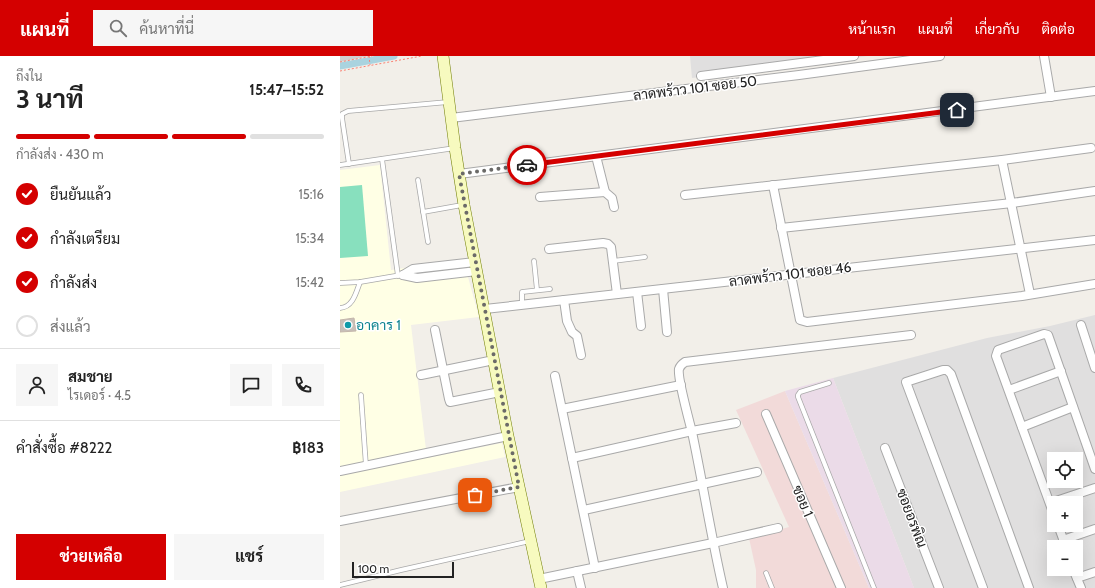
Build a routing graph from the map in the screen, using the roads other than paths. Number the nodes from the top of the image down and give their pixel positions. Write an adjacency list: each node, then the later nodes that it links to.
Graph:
1 (854, 56): 5 (street)
2 (940, 56): 6 (street, ลาดพร้าว 101 ซอย 50)
3 (1044, 56): 9 (street)
4 (444, 57): 10 (street)
5 (797, 59): 6 (street); 7 (street)
6 (799, 75): 11 (street, ลาดพร้าว 101 ซอย 50)
7 (701, 76)
8 (1095, 91): 9 (street)
9 (1051, 97): 14 (street)
10 (449, 102): 11 (street); 17 (lane)
11 (451, 118): 12 (street)
12 (455, 148): 15 (lane); 19 (street)
13 (1091, 148): 16 (street)
14 (596, 156): 19 (street); 23 (street)
15 (382, 159): 17 (lane); 40 (lane)
16 (1002, 160): 21 (street); 26 (street)
17 (349, 164): 18 (lane)
18 (340, 165)
19 (459, 174): 27 (street)
20 (418, 180): 29 (lane)
21 (773, 184): 24 (street); 30 (street)
22 (1095, 191): 26 (street)
23 (605, 192): 25 (street); 28 (street)
24 (685, 195)
25 (540, 197)
26 (1012, 203): 30 (street); 33 (street)
27 (464, 205): 29 (lane); 38 (street)
28 (614, 207)
29 (423, 212): 32 (lane)
30 (781, 228): 39 (street)
31 (1095, 240): 33 (street, ลาดพร้าว 101 ซอย 46)
32 (428, 242)
33 (1020, 248): 39 (street, ลาดพร้าว 101 ซอย 46); 49 (street)
34 (549, 249): 37 (street)
35 (645, 257): 37 (lane)
36 (534, 261): 46 (lane)
37 (612, 261): 48 (street)
38 (476, 266): 40 (street); 53 (street)
39 (790, 274): 45 (street, ลาดพร้าว 101 ซอย 46); 49 (street)
40 (401, 275): 41 (lane)
41 (360, 282): 42 (lane); 52 (lane)
42 (340, 283)
43 (1095, 284): 49 (street)
44 (550, 289): 46 (lane)
45 (663, 289): 47 (street, ลาดพร้าว 101 ซอย 46); 57 (street)
46 (537, 290): 51 (lane)
47 (637, 292): 48 (street, ลาดพร้าว 101 ซอย 46); 55 (street)
48 (617, 294): 50 (street, ลาดพร้าว 101 ซอย 46)
49 (1030, 294)
50 (564, 300): 51 (street, ลาดพร้าว 101 ซอย 46); 59 (street)
51 (522, 305): 53 (street, ลาดพร้าว 101 ซอย 46)
52 (340, 308)
53 (485, 309): 60 (street)
54 (1081, 325): 61 (street)
55 (641, 326)
56 (435, 330): 62 (street)
57 (667, 332)
58 (911, 335): 67 (street)
59 (581, 355)
60 (494, 360): 62 (street); 69 (street)
61 (1095, 368)
62 (443, 370): 64 (street); 69 (street)
63 (1061, 371): 68 (street); 68 (street); 71 (street)
64 (421, 375)
65 (555, 376): 72 (street)
66 (829, 383): 107 (lane)
67 (681, 385): 72 (street); 76 (street)
68 (1009, 390): 75 (street)
69 (500, 392): 77 (street)
70 (361, 395): 80 (lane)
71 (1074, 407): 75 (street); 81 (street)
72 (562, 409): 79 (street)
73 (766, 414): 106 (street, ซอย 1)
74 (736, 423): 76 (street)
75 (1022, 427): 87 (street)
76 (692, 431): 79 (street); 84 (street)
77 (508, 436): 80 (street); 85 (street)
78 (885, 448): 108 (street, ซอยอรพิณ)
79 (572, 458): 89 (street)
80 (366, 466): 82 (street)
81 (1095, 469)
82 (340, 471)
83 (757, 472): 84 (street)
84 (703, 485): 89 (street); 95 (street)
85 (519, 487): 90 (street); 94 (street)
86 (1095, 488): 88 (street)
87 (1047, 496)
88 (1071, 496)
89 (584, 510): 96 (street)
90 (340, 521)
91 (778, 528): 95 (street)
92 (1095, 529): 93 (street)
93 (1071, 540)
94 (531, 541): 101 (street); 102 (lane)
95 (713, 543): 96 (street); 104 (street)
96 (595, 568): 97 (street)
97 (577, 571): 101 (street); 103 (street)
98 (1095, 572): 100 (street)
99 (766, 573): 105 (lane)
100 (1077, 578): 111 (street)
101 (540, 583)
102 (340, 585)
103 (581, 588)
104 (723, 588)
105 (772, 588)
106 (841, 588)
107 (874, 588)
108 (939, 588)
109 (983, 588): 110 (street)
110 (1029, 588)
111 (1080, 588)

